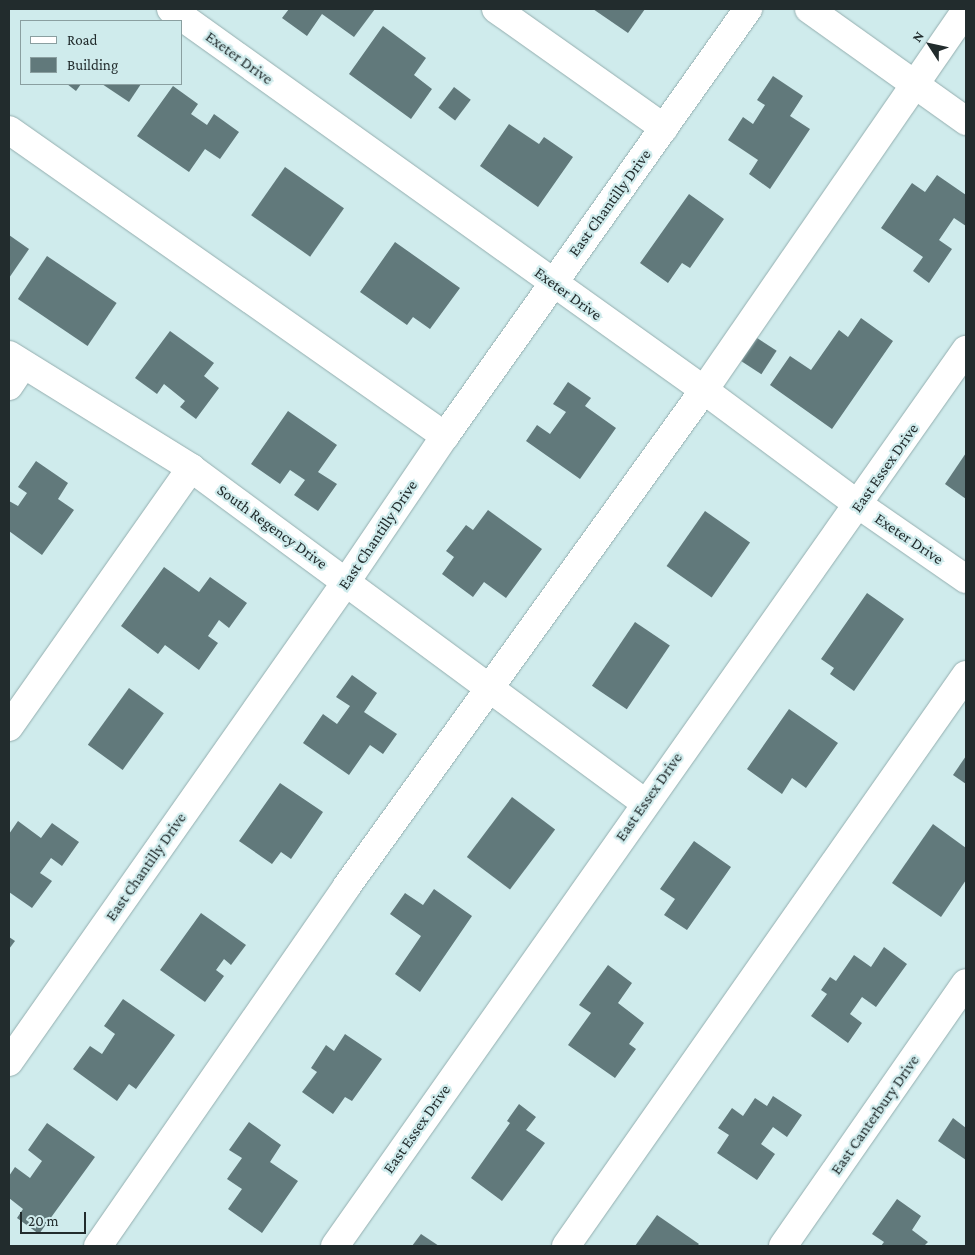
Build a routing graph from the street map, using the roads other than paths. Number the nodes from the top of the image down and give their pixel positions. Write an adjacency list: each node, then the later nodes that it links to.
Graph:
1 (171, 9): 10 (street, Exeter Drive)
2 (496, 9): 8 (street)
3 (748, 9): 8 (street, East Chantilly Drive)
4 (809, 9): 6 (street)
5 (966, 10): 6 (street)
6 (914, 84): 7 (street); 13 (street)
7 (966, 122)
8 (664, 128): 10 (street, East Chantilly Drive)
9 (9, 130): 14 (street)
10 (553, 283): 13 (street, Exeter Drive); 14 (street, East Chantilly Drive)
11 (966, 350): 16 (street, East Essex Drive)
12 (13, 369): 15 (street, South Regency Drive)
13 (704, 390): 16 (street, Exeter Drive); 20 (street)
14 (445, 436): 18 (street, East Chantilly Drive)
15 (191, 468): 18 (street, South Regency Drive); 21 (street)
16 (859, 505): 17 (street, Exeter Drive); 22 (street, East Essex Drive)
17 (966, 579)
18 (346, 582): 20 (street, South Regency Drive); 24 (street, East Chantilly Drive)
19 (966, 675): 27 (street)
20 (490, 688): 22 (street, South Regency Drive); 25 (street)
21 (9, 727)
22 (645, 803): 26 (street, East Essex Drive)
23 (966, 983): 28 (street, East Canterbury Drive)
24 (9, 1062)
25 (98, 1246)
26 (335, 1246)
27 (566, 1246)
28 (783, 1246)

